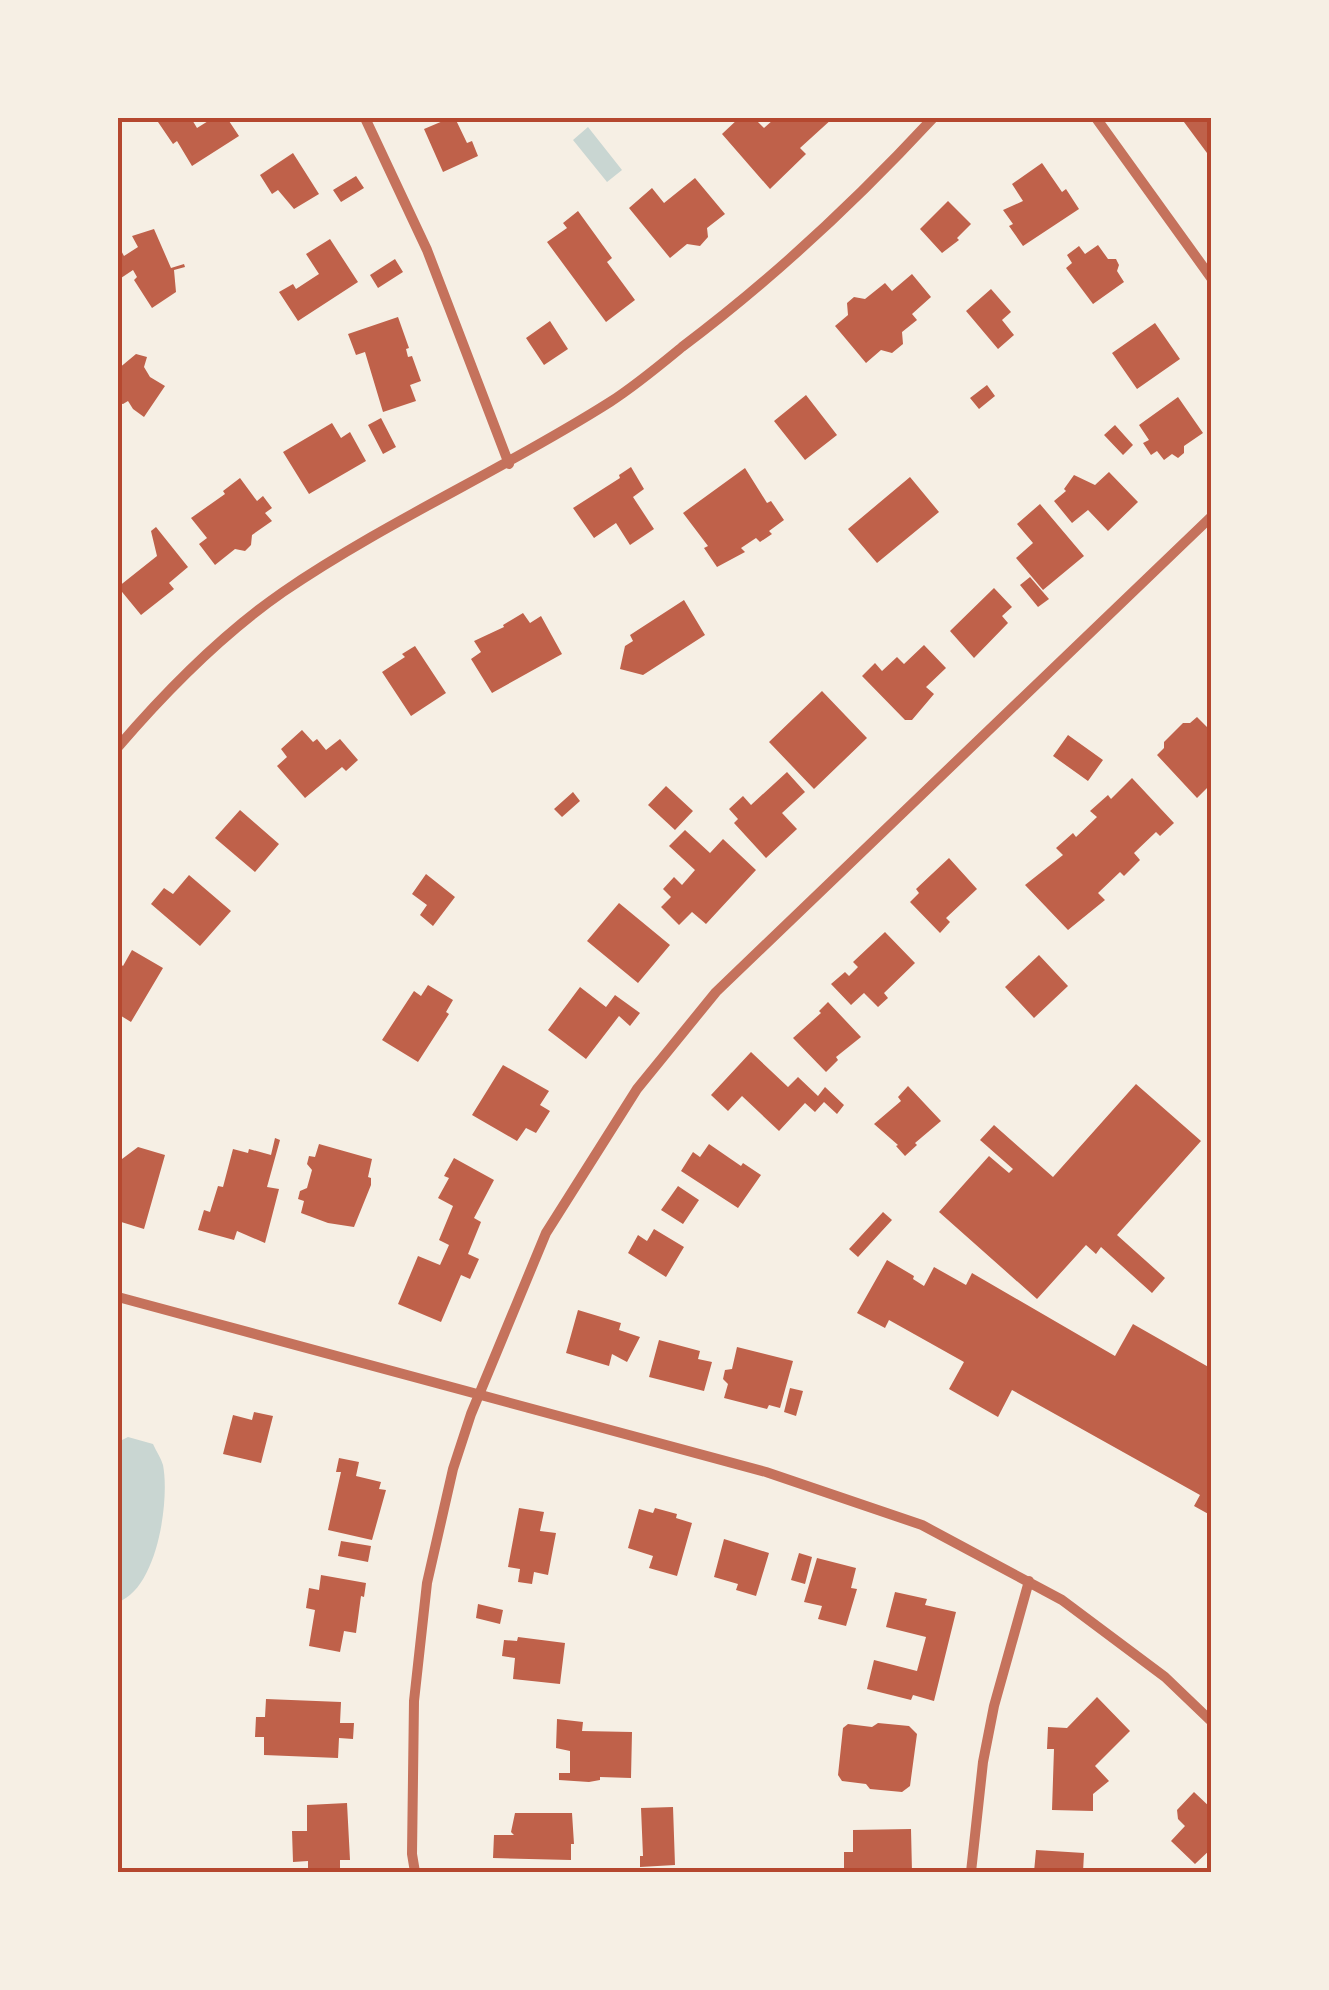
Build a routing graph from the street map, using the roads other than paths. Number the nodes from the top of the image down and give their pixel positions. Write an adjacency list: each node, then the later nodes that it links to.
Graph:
1 (365, 118): 5 (street)
2 (933, 118): 5 (street)
3 (1096, 118): 4 (street)
4 (1212, 279)
5 (509, 464): 7 (street)
6 (1212, 516): 9 (street)
7 (118, 747)
8 (118, 1297): 9 (street)
9 (479, 1394): 10 (street); 12 (street)
10 (1029, 1582): 11 (street); 13 (street)
11 (1212, 1722)
12 (415, 1872)
13 (971, 1872)

